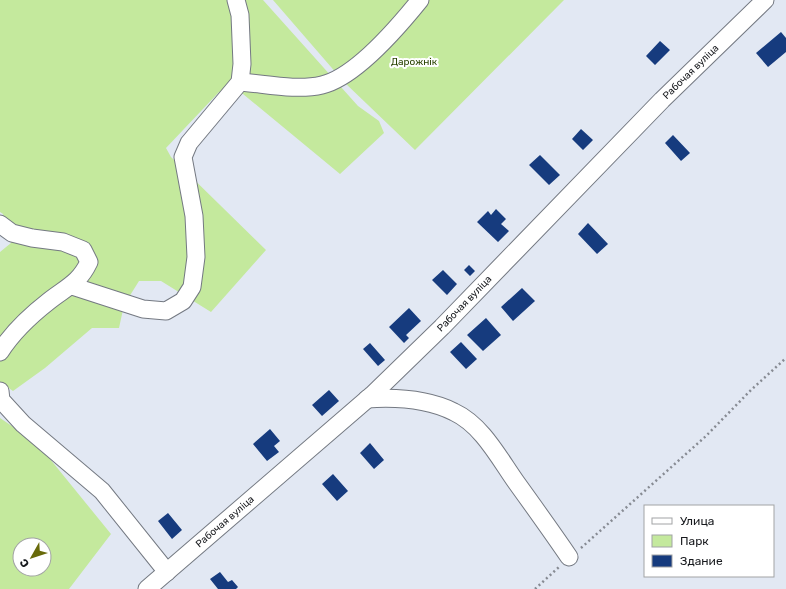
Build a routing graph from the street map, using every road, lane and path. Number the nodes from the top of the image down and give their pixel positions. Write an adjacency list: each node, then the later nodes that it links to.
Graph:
1 (236, 0): 4 (street)
2 (420, 0): 4 (street)
3 (765, 0): 10 (street, Рабочая вуліца)
4 (240, 82): 6 (street)
5 (0, 224): 6 (street)
6 (72, 286): 7 (street)
7 (0, 352)
8 (786, 358): 11 (path)
9 (0, 391): 12 (street)
10 (367, 399): 11 (street); 12 (street, Рабочая вуліца)
11 (569, 557): 14 (path)
12 (166, 572): 13 (street, Рабочая вуліца)
13 (147, 589)
14 (535, 589)

